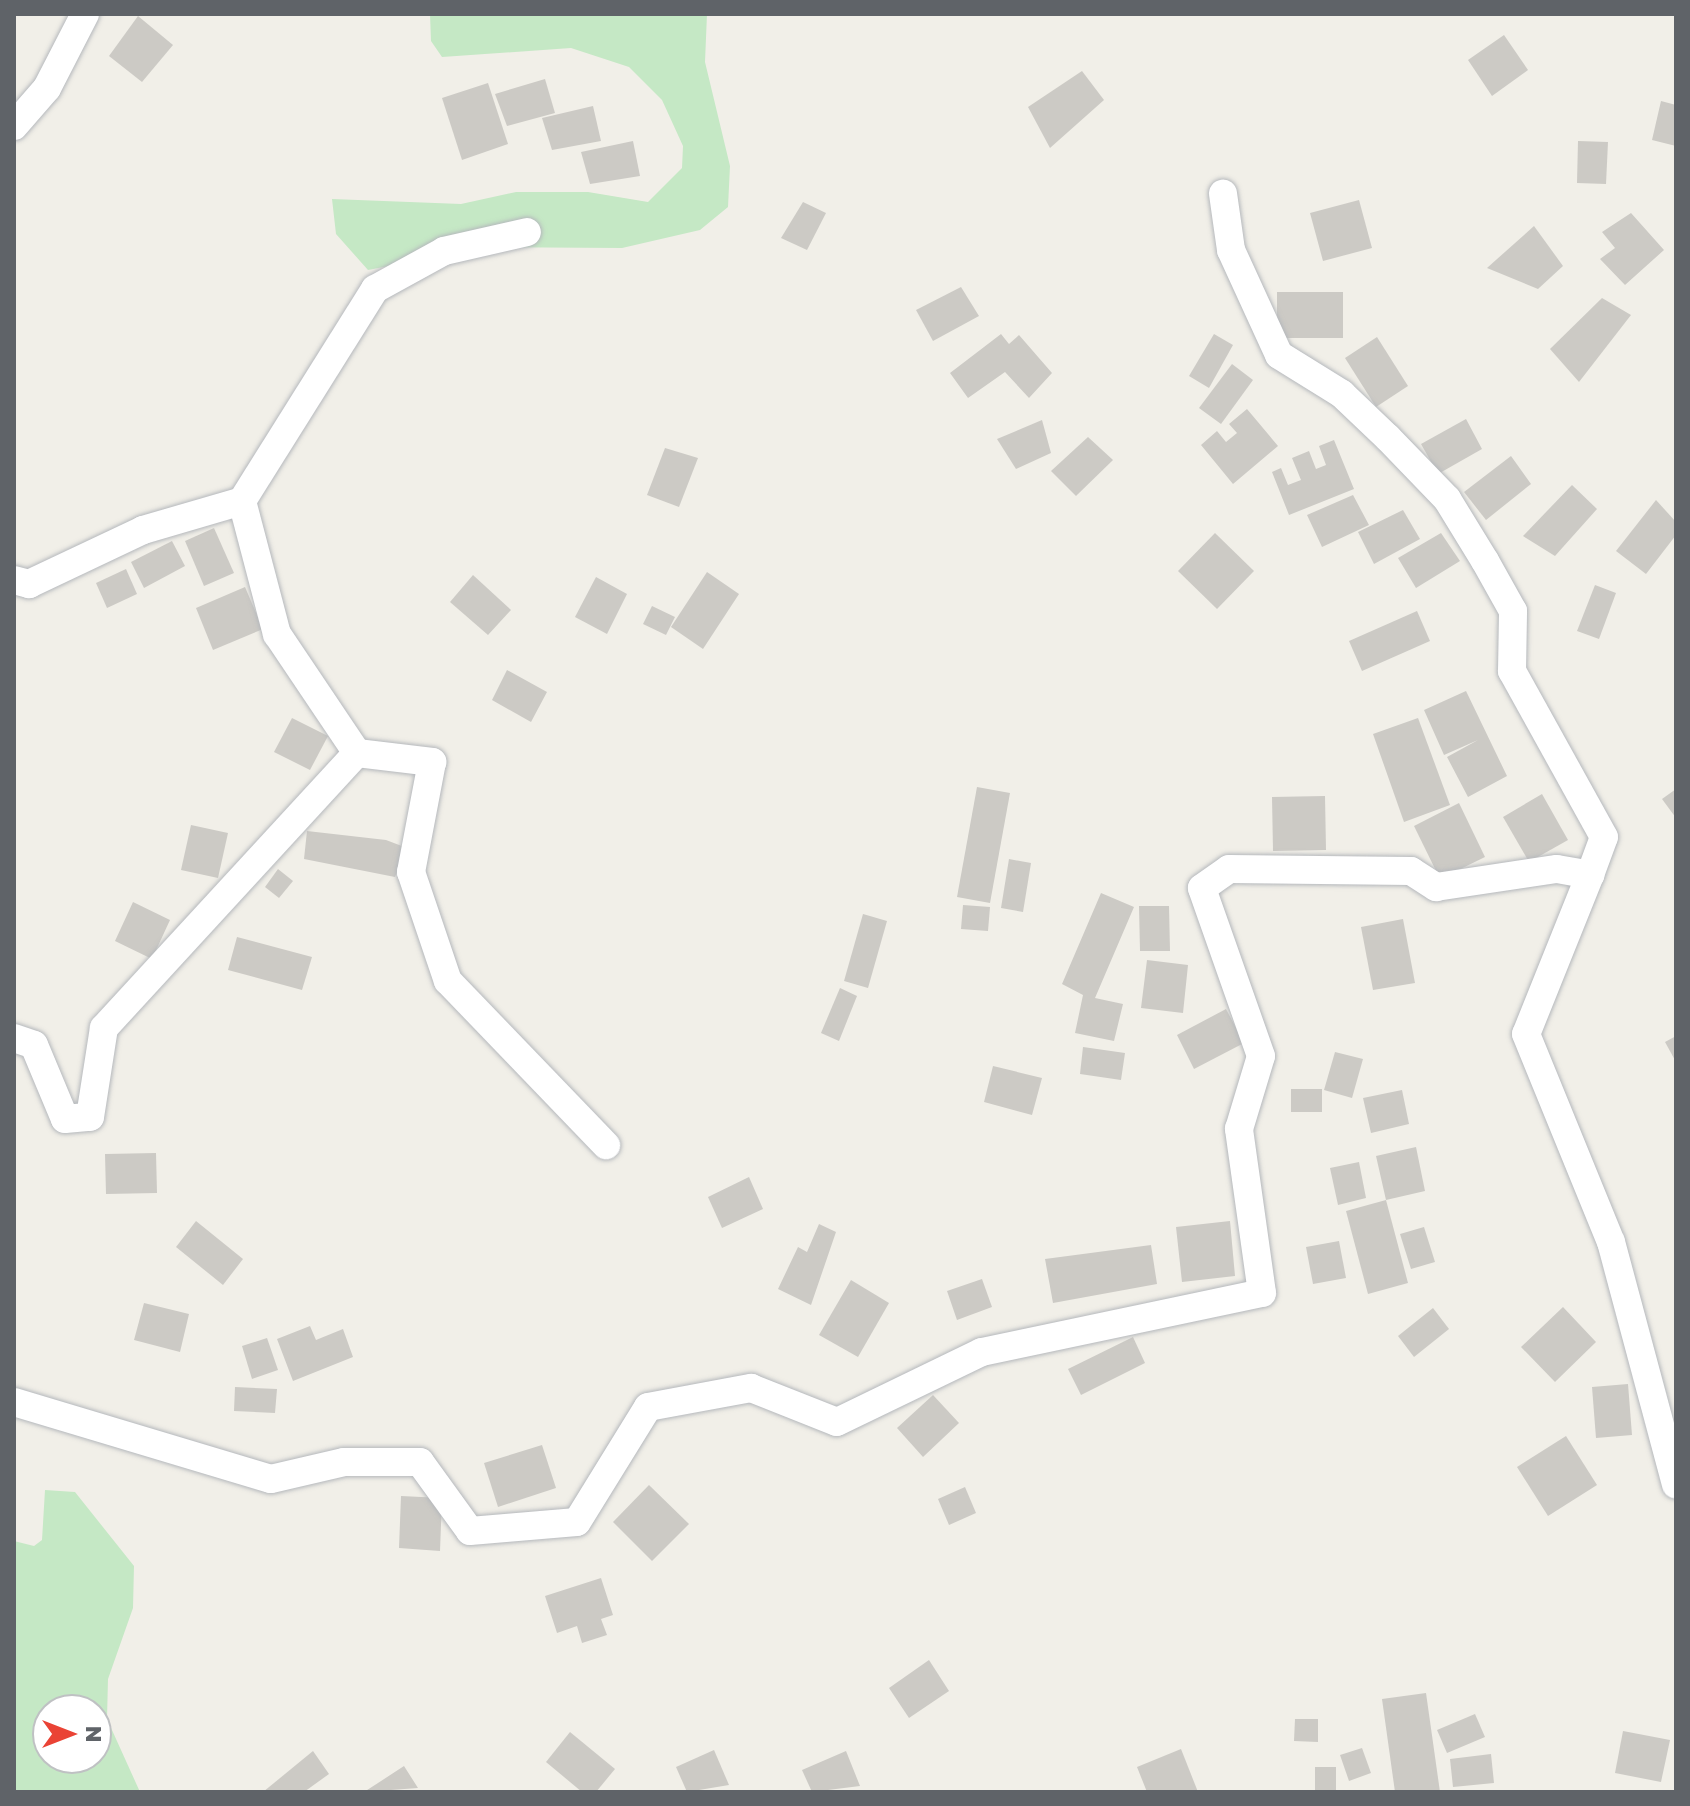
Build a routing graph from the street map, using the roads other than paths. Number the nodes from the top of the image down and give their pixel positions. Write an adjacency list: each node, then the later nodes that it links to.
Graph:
1 (85, 14): 2 (street)
2 (14, 126)
3 (1223, 194): 8 (street)
4 (527, 232): 5 (street)
5 (242, 501): 6 (street); 7 (street)
6 (14, 580)
7 (357, 753): 9 (street); 10 (street)
8 (1590, 875): 11 (street); 12 (street)
9 (14, 1038)
10 (606, 1145)
11 (14, 1402)
12 (1676, 1484)

